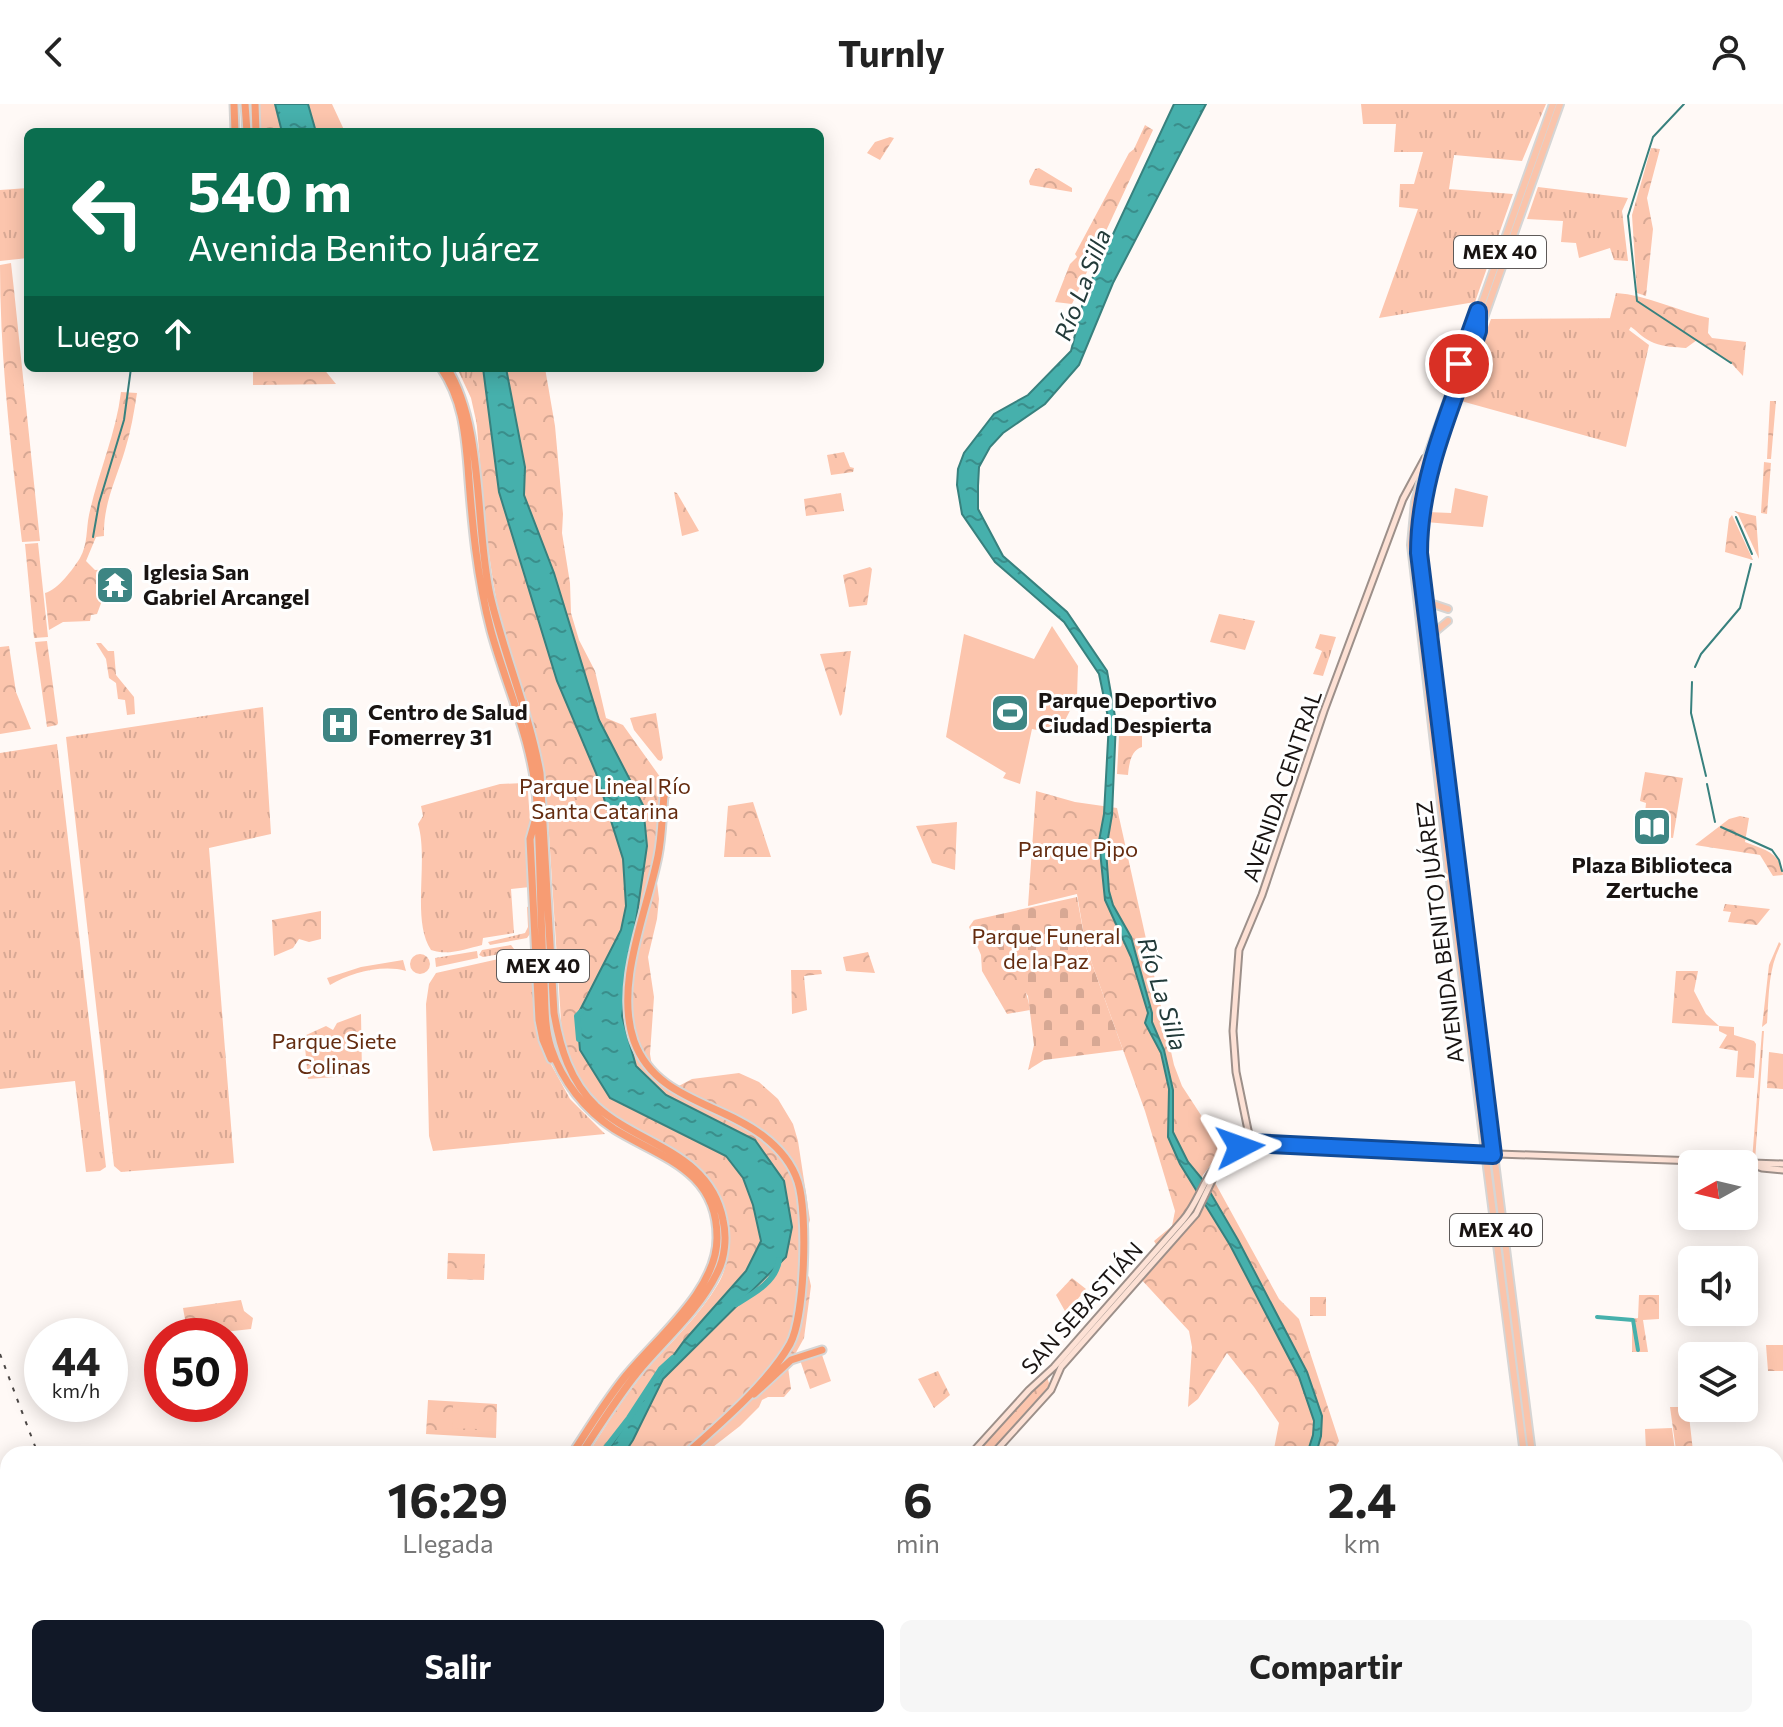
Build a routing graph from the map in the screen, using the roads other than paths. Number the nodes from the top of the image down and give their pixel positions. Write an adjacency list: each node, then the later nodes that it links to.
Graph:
1 (234, 104): 6 (highway)
2 (245, 104): 7 (highway)
3 (257, 104): 8 (highway)
4 (1553, 104): 9 (main road, MEX 40)
5 (1560, 104): 10 (main road, MEX 40)
6 (235, 128)
7 (247, 128)
8 (258, 128)
9 (1478, 311): 10 (main road); 13 (main road, MEX 40)
10 (1478, 331): 15 (main road, AVENIDA BENITO JUÁREZ / MEX 40)
11 (446, 372): 50 (highway, MEX 40)
12 (446, 372): 51 (highway, MEX 40)
13 (1428, 454): 14 (main road, AVENIDA BENITO JUÁREZ / MEX 40); 40 (main road, AVENIDA CENTRAL)
14 (1414, 581): 17 (main road); 20 (main road, AVENIDA BENITO JUÁREZ / MEX 40)
15 (1423, 597): 16 (main road); 17 (main road, AVENIDA BENITO JUÁREZ / MEX 40)
16 (1448, 609)
17 (1425, 617): 19 (main road, AVENIDA BENITO JUÁREZ / MEX 40); 20 (main road)
18 (1448, 621): 19 (main road)
19 (1429, 646): 23 (main road, AVENIDA BENITO JUÁREZ / MEX 40)
20 (1424, 657): 21 (main road, AVENIDA BENITO JUÁREZ / MEX 40)
21 (1440, 784): 23 (main road); 24 (main road, AVENIDA BENITO JUÁREZ / MEX 40)
22 (668, 791): 47 (highway)
23 (1452, 811): 24 (main road); 26 (main road, AVENIDA BENITO JUÁREZ / MEX 40)
24 (1443, 823): 25 (main road, AVENIDA BENITO JUÁREZ / MEX 40)
25 (1445, 832): 26 (main road); 27 (main road, AVENIDA BENITO JUÁREZ / MEX 40)
26 (1458, 855): 28 (main road, AVENIDA BENITO JUÁREZ / MEX 40)
27 (1459, 949): 28 (main road); 29 (main road, AVENIDA BENITO JUÁREZ / MEX 40)
28 (1473, 987): 30 (main road, AVENIDA BENITO JUÁREZ / MEX 40)
29 (1472, 1051): 30 (main road); 31 (main road, AVENIDA BENITO JUÁREZ / MEX 40)
30 (1485, 1082): 32 (main road, AVENIDA BENITO JUÁREZ / MEX 40)
31 (1477, 1089): 32 (main road); 33 (main road, AVENIDA BENITO JUÁREZ / MEX 40)
32 (1487, 1101): 34 (main road, AVENIDA BENITO JUÁREZ / MEX 40)
33 (1485, 1153): 34 (main road); 40 (main road); 41 (main road, AVENIDA BENITO JUÁREZ / MEX 40)
34 (1493, 1155): 35 (main road); 43 (main road, AVENIDA BENITO JUÁREZ / MEX 40)
35 (1678, 1161)
36 (1758, 1163): 37 (main road)
37 (1783, 1164)
38 (1758, 1167): 39 (main road)
39 (1783, 1170)
40 (1210, 1178): 42 (main road, SAN SEBASTIÁN)
41 (1492, 1198): 43 (main road); 45 (main road, AVENIDA BENITO JUÁREZ / MEX 40)
42 (1196, 1209): 53 (main road, SAN SEBASTIÁN); 54 (main road, SAN SEBASTIÁN)
43 (1501, 1212): 44 (main road, AVENIDA BENITO JUÁREZ / MEX 40)
44 (1504, 1235): 45 (main road); 49 (main road, AVENIDA BENITO JUÁREZ / MEX 40)
45 (1498, 1247): 48 (main road, AVENIDA BENITO JUÁREZ / MEX 40)
46 (822, 1350): 47 (highway)
47 (741, 1401): 52 (highway)
48 (1518, 1412): 49 (main road); 55 (main road, AVENIDA BENITO JUÁREZ / MEX 40)
49 (1528, 1421): 56 (main road, AVENIDA BENITO JUÁREZ / MEX 40)
50 (577, 1446)
51 (587, 1446)
52 (694, 1446)
53 (978, 1446)
54 (1000, 1446)
55 (1523, 1446)
56 (1531, 1446)

